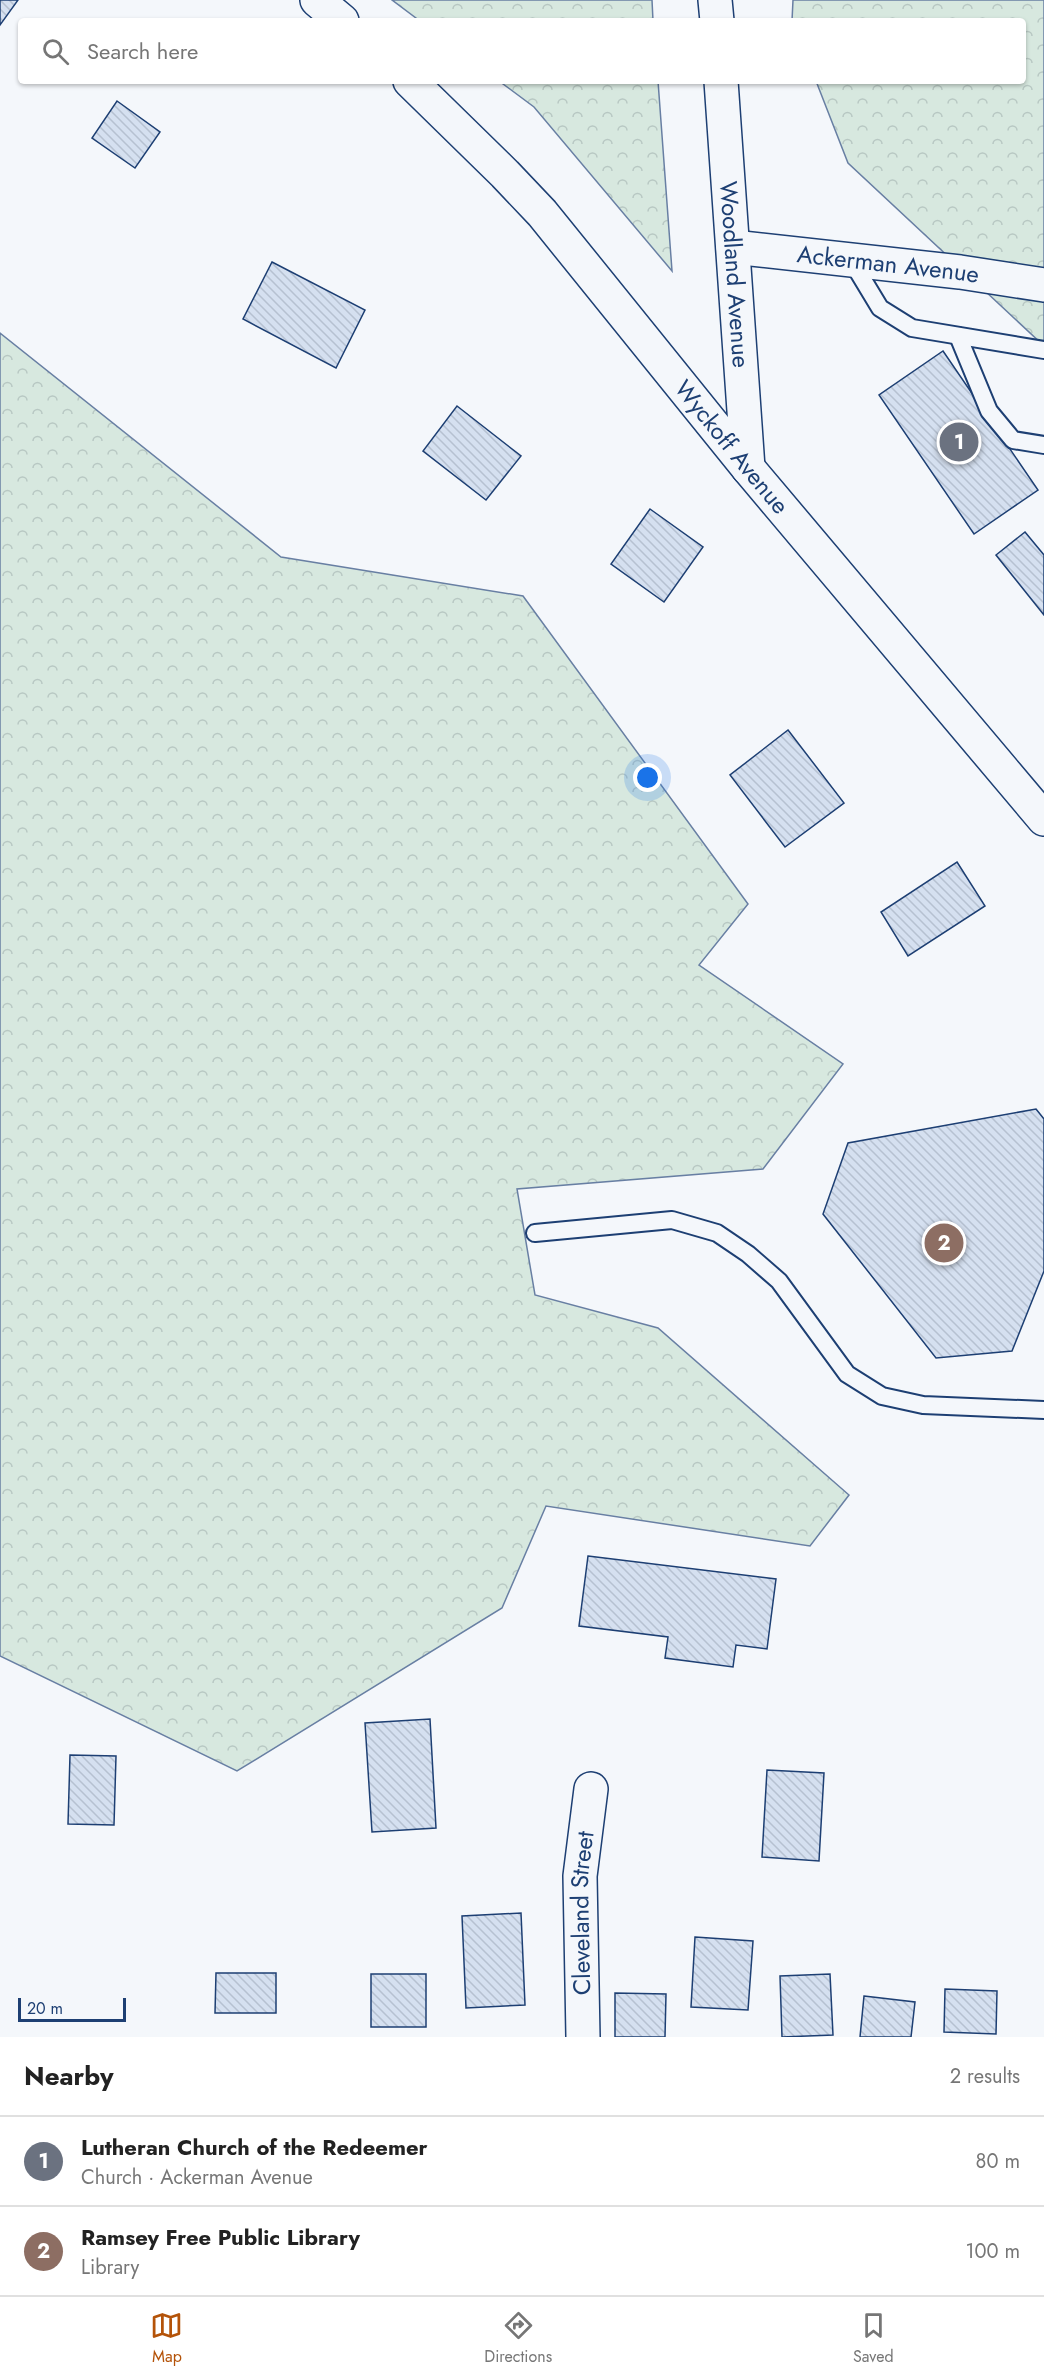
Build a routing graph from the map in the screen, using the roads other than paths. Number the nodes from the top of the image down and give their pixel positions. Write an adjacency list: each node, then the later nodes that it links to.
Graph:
1 (317, 0): 3 (main road)
2 (715, 0): 4 (main road)
3 (338, 18)
4 (717, 18)
5 (413, 84): 13 (main road, Wyckoff Avenue)
6 (721, 84): 7 (main road, Woodland Avenue)
7 (733, 247): 8 (main road, Ackerman Avenue); 13 (main road, Woodland Avenue)
8 (851, 260): 9 (main road, Ackerman Avenue); 10 (lane)
9 (1044, 285)
10 (958, 336): 11 (lane); 12 (lane)
11 (1044, 350)
12 (1044, 445)
13 (748, 468): 14 (main road, Wyckoff Avenue)
14 (1044, 819)
15 (535, 1233): 16 (lane)
16 (1044, 1410)
17 (591, 1789): 18 (main road, Cleveland Street)
18 (583, 2037)

